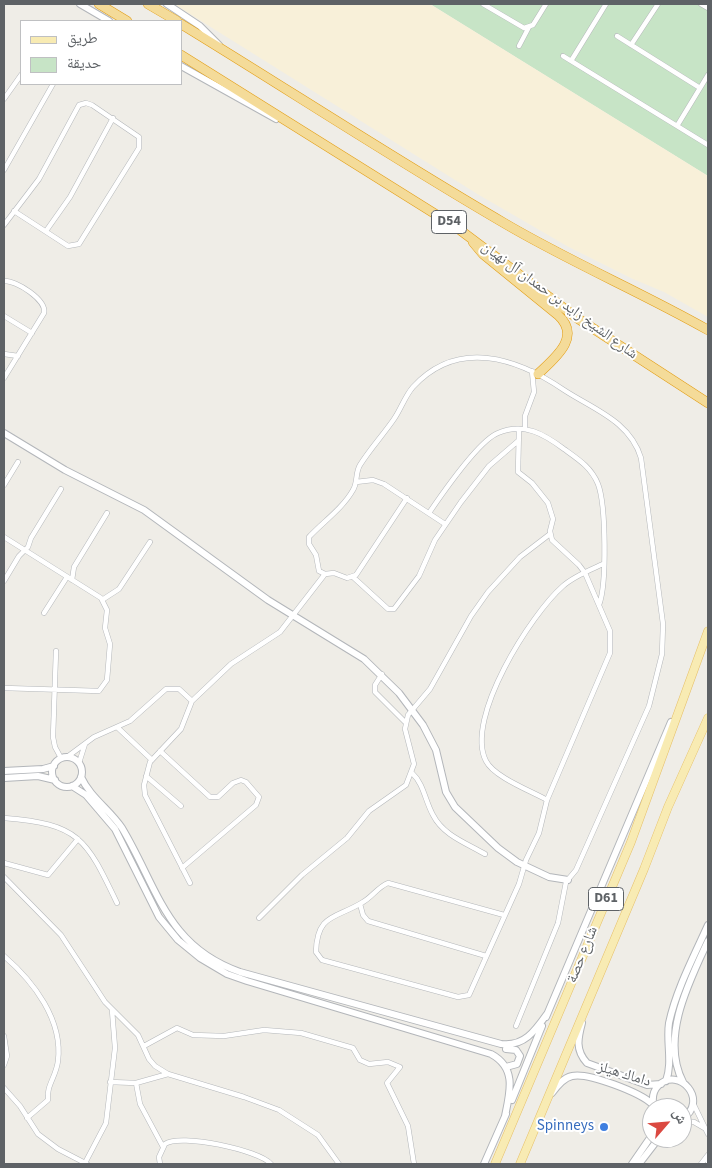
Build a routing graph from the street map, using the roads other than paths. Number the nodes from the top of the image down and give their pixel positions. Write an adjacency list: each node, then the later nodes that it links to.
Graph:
1 (80, 4): 11 (street)
2 (99, 4): 12 (highway)
3 (148, 4): 13 (highway)
4 (167, 4): 19 (street)
5 (483, 4): 15 (street)
6 (546, 4): 15 (street)
7 (606, 4): 22 (street)
8 (658, 4): 17 (street)
9 (701, 4): 10 (street)
10 (708, 8)
11 (107, 20)
12 (125, 20)
13 (175, 20)
14 (182, 25): 19 (highway, شارع الشيخ زايد بن حمدان آل نهيان / D54)
15 (529, 27): 18 (street)
16 (617, 36): 17 (street)
17 (632, 45): 27 (street)
18 (519, 46)
19 (221, 48): 40 (highway, شارع الشيخ زايد بن حمدان آل نهيان / D54)
20 (182, 56): 33 (highway, شارع الشيخ زايد بن حمدان آل نهيان / D54)
21 (563, 56): 22 (street)
22 (571, 61): 30 (street)
23 (182, 67): 33 (street)
24 (708, 75): 27 (street)
25 (20, 76): 28 (street)
26 (52, 85): 32 (street)
27 (700, 88): 30 (street)
28 (4, 99)
29 (113, 118): 34 (street); 36 (street); 36 (street)
30 (677, 126): 31 (street)
31 (708, 145)
32 (4, 170)
33 (373, 175): 37 (highway, شارع الشيخ زايد بن حمدان آل نهيان / D54)
34 (14, 211): 35 (street); 36 (street)
35 (4, 225)
36 (46, 232)
37 (471, 237): 44 (highway); 46 (highway, شارع الشيخ زايد بن حمدان آل نهيان / D54)
38 (4, 282): 41 (street)
39 (4, 316): 41 (street)
40 (708, 330)
41 (32, 333): 43 (street)
42 (4, 354): 43 (street)
43 (18, 356): 45 (street)
44 (535, 372): 51 (street); 55 (street); 109 (street)
45 (4, 378)
46 (685, 387): 47 (highway); 48 (highway, شارع الشيخ زايد بن حمدان آل نهيان / D54); 49 (highway)
47 (708, 396)
48 (708, 403)
49 (708, 409)
50 (519, 429): 51 (street); 53 (street); 60 (street)
51 (525, 429): 66 (street)
52 (4, 433): 75 (street)
53 (518, 441): 61 (street); 62 (street)
54 (18, 462): 56 (street)
55 (356, 482): 58 (street); 68 (street)
56 (4, 485)
57 (61, 489): 65 (street)
58 (407, 498): 60 (street); 69 (street)
59 (107, 513): 70 (street)
60 (428, 513): 61 (street)
61 (446, 524): 69 (street)
62 (550, 534): 67 (street); 83 (street)
63 (4, 537): 65 (street)
64 (150, 542): 72 (street)
65 (26, 550): 70 (street); 71 (street)
66 (603, 564): 67 (street); 73 (street)
67 (585, 573): 73 (street); 100 (street)
68 (325, 574): 69 (street); 75 (street)
69 (353, 577)
70 (69, 578): 72 (street); 74 (street)
71 (4, 582)
72 (102, 600): 81 (street)
73 (599, 605): 100 (street)
74 (44, 613)
75 (294, 616): 78 (street); 82 (street)
76 (708, 631): 79 (main road, شارع حصة / D61)
77 (56, 651): 81 (street)
78 (382, 674): 83 (street); 85 (street)
79 (691, 678): 121 (street); 160 (main road, شارع حصة / D61)
80 (4, 688): 81 (street)
81 (55, 691): 89 (street)
82 (192, 701): 86 (street); 88 (street)
83 (412, 709): 85 (street); 106 (street)
84 (708, 718): 119 (main road, شارع حصة / D61)
85 (405, 722): 94 (street)
86 (117, 727): 87 (street); 90 (street)
87 (86, 743): 89 (street); 91 (street)
88 (160, 751): 90 (street); 107 (street)
89 (64, 758): 91 (street); 92 (street)
90 (152, 760): 95 (street)
91 (79, 763): 96 (street)
92 (54, 766): 93 (street); 98 (street)
93 (4, 771)
94 (412, 773): 104 (street); 114 (street)
95 (146, 776): 101 (street); 107 (street)
96 (81, 777): 99 (street); 124 (street)
97 (4, 778): 98 (street)
98 (55, 780): 99 (street)
99 (72, 786): 126 (street)
100 (547, 800): 106 (street)
101 (181, 806)
102 (4, 818): 103 (street)
103 (78, 839): 105 (street); 111 (street)
104 (485, 854)
105 (4, 863)
106 (524, 865): 109 (street); 113 (street)
107 (182, 868): 110 (street)
108 (4, 877): 120 (street)
109 (568, 880): 122 (street)
110 (190, 883)
111 (117, 903)
112 (360, 904): 113 (street); 118 (street); 118 (street)
113 (504, 915): 118 (street)
114 (259, 918)
115 (708, 925): 135 (street)
116 (708, 941): 136 (street)
117 (4, 956): 145 (street)
118 (486, 956)
119 (586, 1007): 130 (street, داماك هيلز); 143 (main road, شارع حصة / D61)
120 (112, 1010): 127 (street); 134 (street)
121 (547, 1014): 125 (street); 144 (street)
122 (516, 1026)
123 (4, 1036): 128 (street)
124 (467, 1036): 125 (street); 126 (street)
125 (480, 1039): 129 (street)
126 (464, 1044): 129 (street)
127 (144, 1046): 131 (street); 158 (street)
128 (4, 1065)
129 (506, 1067): 144 (street)
130 (603, 1070): 132 (street, داماك هيلز); 133 (street)
131 (168, 1074): 137 (street); 157 (street)
132 (622, 1076): 135 (street, داماك هيلز); 138 (street)
133 (600, 1080): 138 (street, داماك هيلز); 143 (street, داماك هيلز)
134 (110, 1082): 137 (street); 153 (street)
135 (663, 1082): 136 (street, داماك هيلز); 141 (street)
136 (683, 1082): 142 (street)
137 (136, 1083): 148 (street)
138 (615, 1086): 140 (street, داماك هيلز)
139 (4, 1088): 145 (street)
140 (646, 1098)
141 (653, 1098)
142 (693, 1103): 147 (street)
143 (544, 1105): 161 (main road, شارع حصة / D61)
144 (505, 1116): 159 (street)
145 (27, 1118): 153 (street)
146 (692, 1122): 147 (street)
147 (708, 1132)
148 (163, 1147): 155 (street); 156 (street)
149 (643, 1148): 162 (street)
150 (651, 1148): 163 (street)
151 (708, 1155): 152 (street); 164 (street)
152 (708, 1162)
153 (86, 1164)
154 (156, 1164): 155 (street)
155 (162, 1164)
156 (272, 1164)
157 (339, 1164)
158 (414, 1164)
159 (484, 1164)
160 (495, 1164)
161 (520, 1164)
162 (632, 1164)
163 (639, 1164)
164 (701, 1164)

